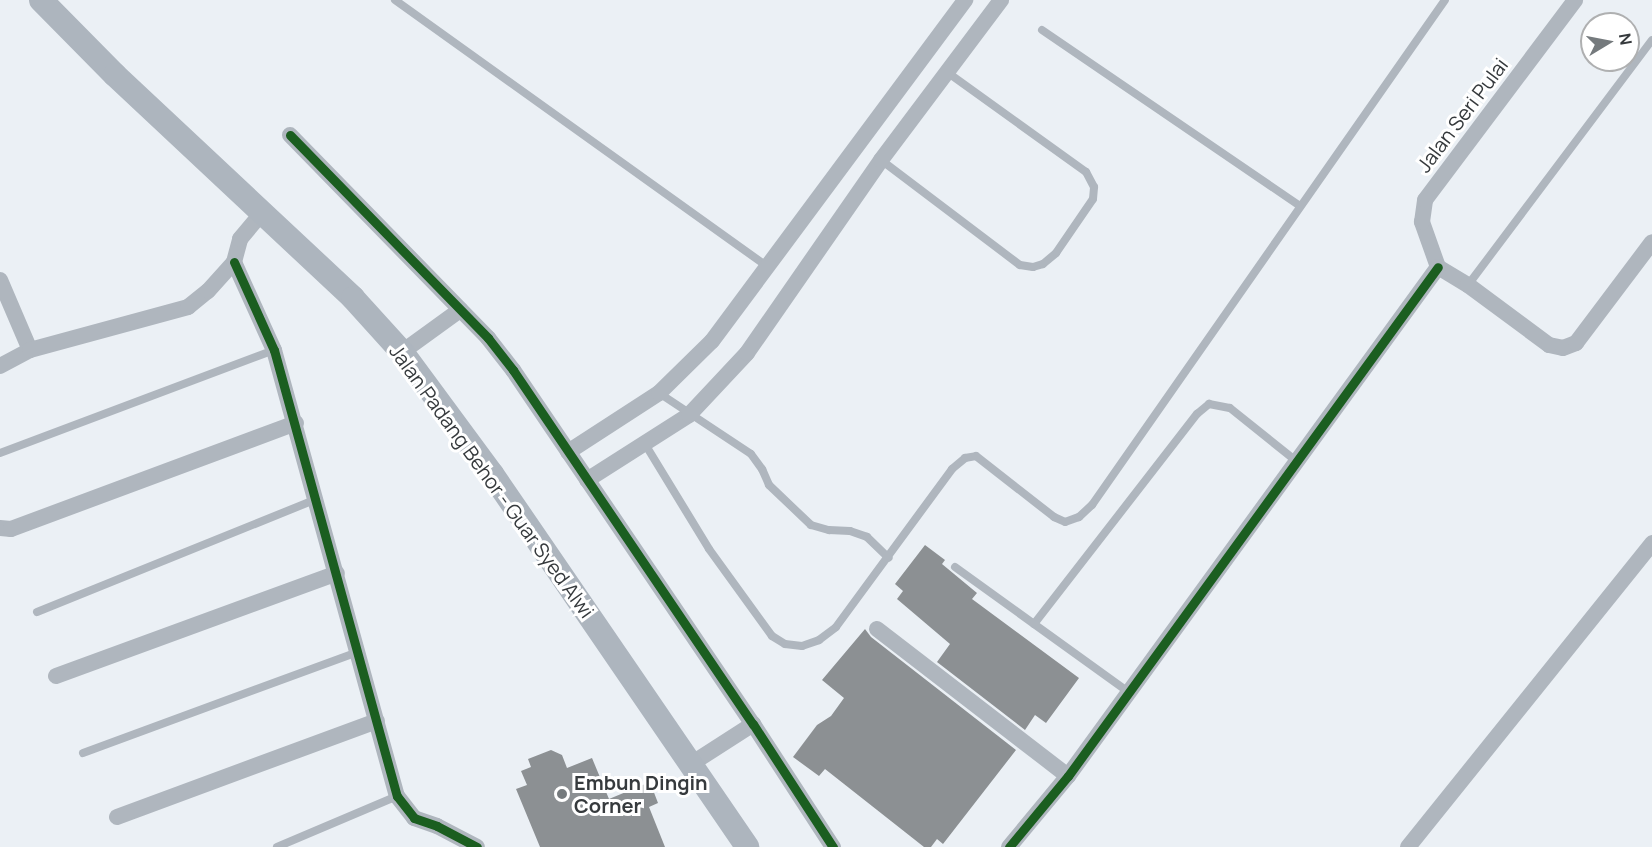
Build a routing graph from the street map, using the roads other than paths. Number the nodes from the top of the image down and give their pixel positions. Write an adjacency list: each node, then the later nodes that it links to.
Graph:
1 (41, 0): 13 (main road, Jalan Padang Behor - Guar Syed Alwi)
2 (394, 0): 16 (lane)
3 (965, 0): 16 (street)
4 (1001, 0): 9 (street)
5 (1445, 0): 12 (lane)
6 (1575, 0): 17 (street, Jalan Seri Pulai)
7 (1042, 30): 12 (lane)
8 (1652, 40): 19 (lane)
9 (948, 72): 11 (street); 11 (lane)
10 (290, 135): 20 (street)
11 (881, 160): 26 (street)
12 (1299, 205): 36 (lane)
13 (262, 213): 15 (street); 23 (main road, Jalan Padang Behor - Guar Syed Alwi)
14 (1652, 242): 19 (street)
15 (234, 262): 21 (street); 22 (street)
16 (768, 267): 25 (street)
17 (1438, 267): 19 (street); 31 (street)
18 (0, 280): 21 (street)
19 (1468, 285)
20 (460, 310): 23 (street); 29 (street)
21 (30, 350): 24 (street)
22 (274, 350): 27 (street); 30 (lane)
23 (402, 352): 48 (main road, Jalan Padang Behor - Guar Syed Alwi)
24 (0, 366)
25 (659, 393): 26 (lane); 29 (street)
26 (689, 415): 28 (street); 36 (lane)
27 (296, 423): 33 (street); 34 (street)
28 (645, 444): 32 (street); 36 (lane)
29 (568, 452): 32 (street)
30 (0, 453)
31 (1295, 460): 40 (lane); 44 (street)
32 (587, 480): 46 (street)
33 (314, 500): 38 (street); 39 (lane)
34 (0, 528)
35 (1650, 548): 57 (street)
36 (889, 558)
37 (955, 567): 40 (lane)
38 (336, 573): 42 (street); 43 (street)
39 (37, 612)
40 (1034, 624): 44 (lane)
41 (877, 629): 49 (street)
42 (357, 652): 45 (street); 47 (lane)
43 (56, 676)
44 (1128, 692): 49 (street)
45 (377, 721): 50 (street); 51 (street)
46 (753, 724): 48 (street); 55 (street)
47 (83, 753)
48 (691, 764): 54 (main road, Jalan Padang Behor - Guar Syed Alwi)
49 (1068, 776): 56 (street)
50 (397, 796): 52 (lane); 53 (street)
51 (117, 818)
52 (277, 847)
53 (477, 847)
54 (747, 847)
55 (833, 847)
56 (1009, 847)
57 (1408, 847)

